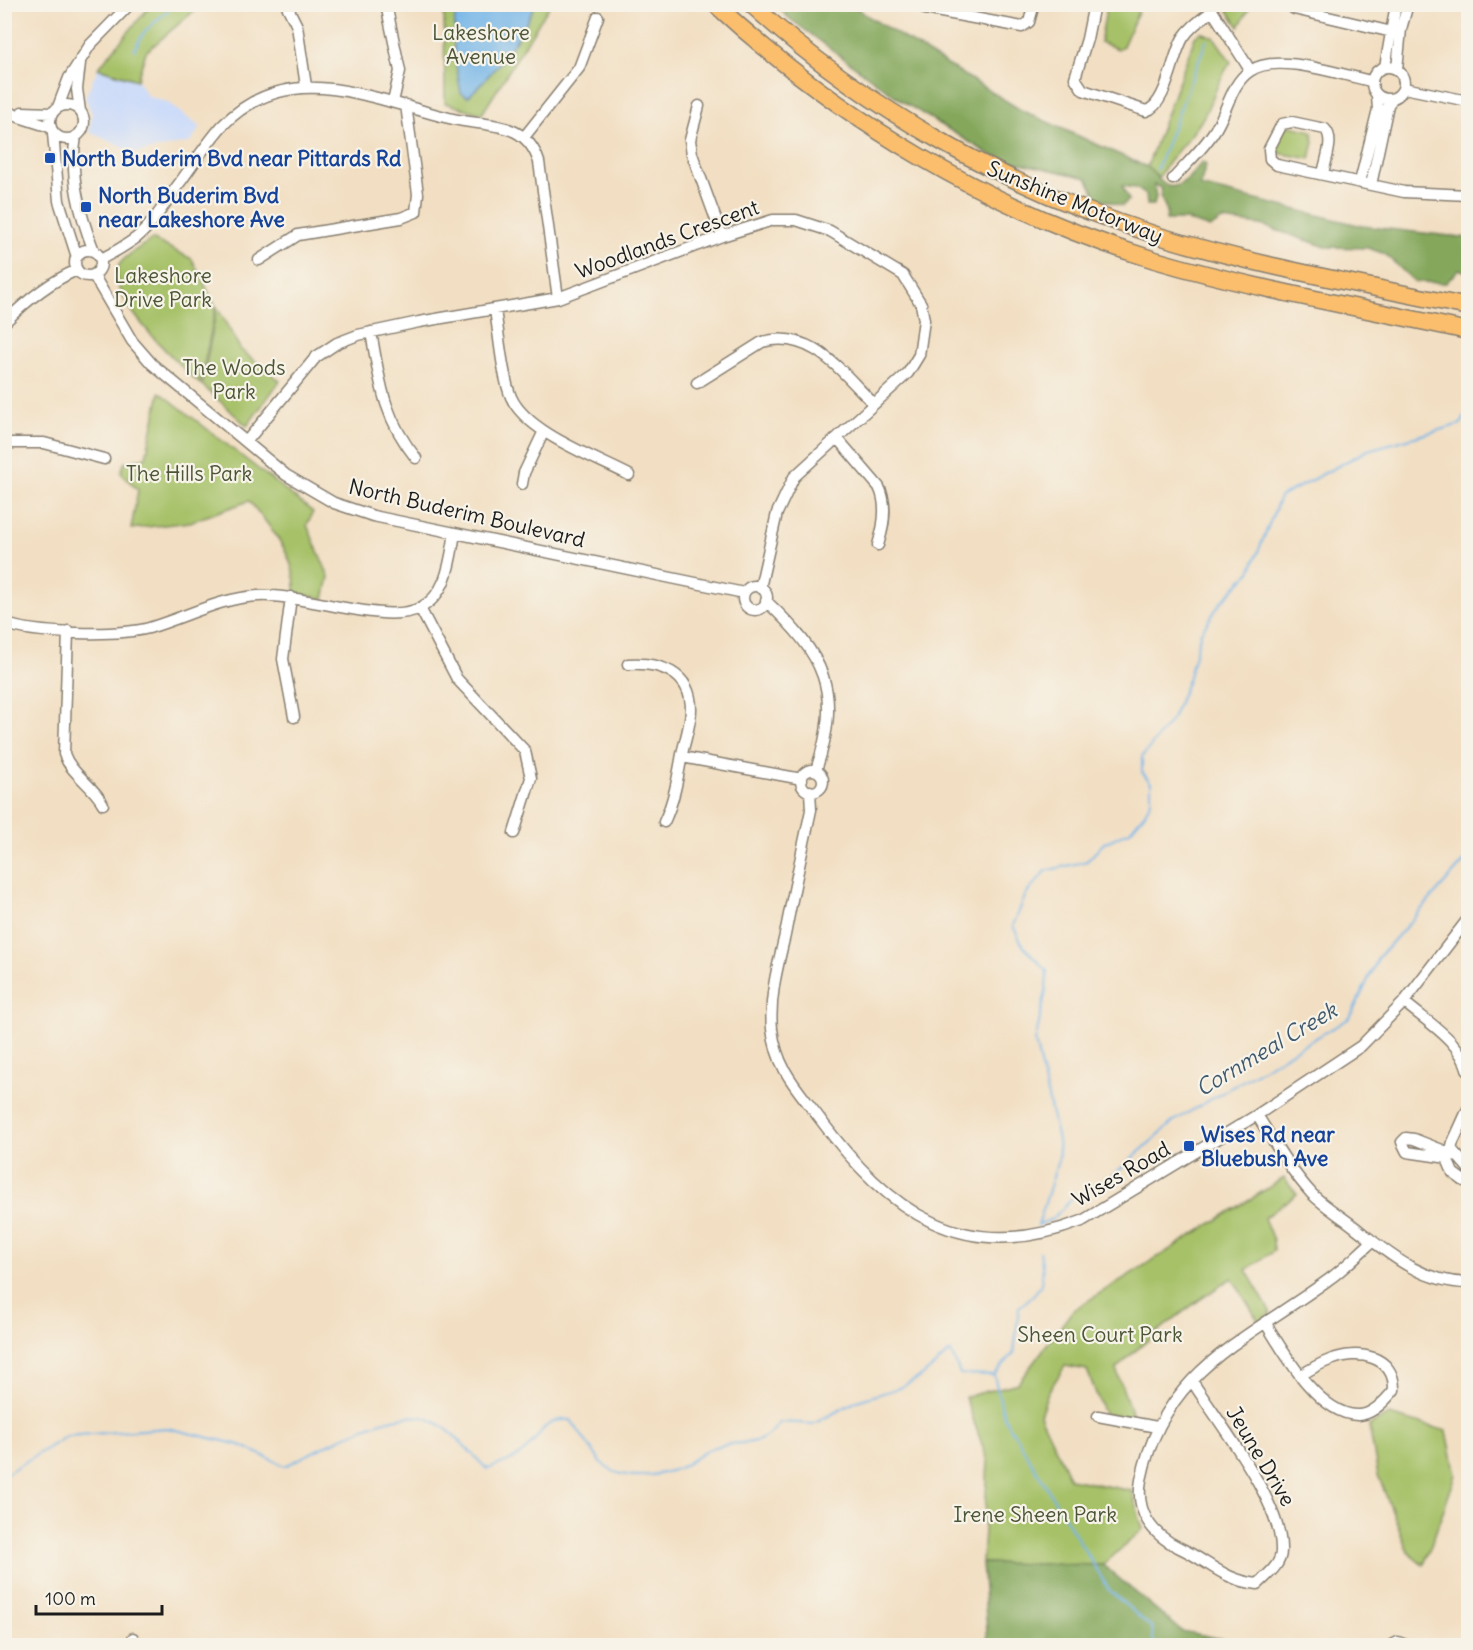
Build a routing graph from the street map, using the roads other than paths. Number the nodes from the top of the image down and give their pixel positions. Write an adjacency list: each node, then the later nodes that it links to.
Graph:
1 (130, 4): 17 (street)
2 (286, 4): 22 (street)
3 (386, 4): 27 (street)
4 (715, 4): 50 (highway, Sunshine Motorway)
5 (751, 4): 16 (highway, Sunshine Motorway)
6 (763, 4): 16 (highway)
7 (920, 4): 8 (street)
8 (1034, 4)
9 (1094, 4): 12 (street)
10 (1396, 4): 15 (street)
11 (1408, 4): 19 (street)
12 (1209, 8): 20 (street)
13 (1294, 9): 15 (street)
14 (598, 17): 35 (street)
15 (1392, 32): 18 (street)
16 (795, 42): 47 (highway, Sunshine Motorway)
17 (81, 60): 31 (street); 32 (street)
18 (1385, 67): 19 (street); 21 (street)
19 (1397, 69): 23 (street)
20 (1250, 70): 21 (street); 37 (street)
21 (1371, 81): 24 (street)
22 (306, 86): 27 (street); 41 (street)
23 (1404, 88): 25 (street); 26 (street)
24 (1377, 96): 25 (street); 38 (street)
25 (1392, 99): 38 (street)
26 (1468, 101)
27 (393, 102): 28 (street)
28 (406, 105): 35 (street); 43 (street)
29 (699, 106): 40 (street)
30 (4, 109): 31 (street); 33 (street)
31 (55, 110): 32 (street); 33 (street)
32 (80, 111): 34 (street)
33 (52, 130): 34 (street); 42 (street)
34 (76, 136): 41 (street)
35 (525, 136): 46 (street)
36 (1323, 174): 36 (street); 38 (street)
37 (1173, 179)
38 (1366, 184): 39 (street)
39 (1468, 195)
40 (722, 236): 46 (street, Woodlands Crescent); 53 (street, Woodlands Crescent)
41 (97, 255): 42 (street); 45 (street)
42 (76, 257): 44 (street)
43 (259, 260)
44 (77, 270): 45 (street); 49 (street)
45 (94, 276): 56 (street, North Buderim Boulevard)
46 (558, 298): 48 (street, Woodlands Crescent)
47 (1468, 307)
48 (495, 310): 51 (street, Woodlands Crescent); 54 (street)
49 (4, 323)
50 (1468, 331)
51 (371, 332): 56 (street, Woodlands Crescent); 58 (street)
52 (697, 382): 53 (street)
53 (874, 404): 55 (street, Woodlands Crescent)
54 (544, 431): 60 (street); 61 (street)
55 (837, 438): 63 (street); 64 (street, Woodlands Crescent)
56 (246, 442): 62 (street, North Buderim Boulevard)
57 (4, 443): 59 (street)
58 (416, 458)
59 (104, 459)
60 (629, 475)
61 (522, 484)
62 (455, 533): 65 (street, North Buderim Boulevard); 68 (street)
63 (878, 544)
64 (760, 588): 65 (street); 67 (street)
65 (744, 593): 67 (street)
66 (291, 597): 68 (street); 70 (street); 72 (street)
67 (766, 601): 74 (street)
68 (420, 608): 79 (street)
69 (4, 623): 70 (street)
70 (68, 631): 77 (street)
71 (628, 664): 73 (street)
72 (294, 717)
73 (682, 757): 75 (street); 78 (street)
74 (816, 770): 75 (street); 76 (street)
75 (802, 779): 76 (street)
76 (810, 791): 85 (street, Wises Road)
77 (103, 804)
78 (664, 822)
79 (514, 833)
80 (1468, 919): 81 (street, Wises Road)
81 (1404, 1002): 82 (street); 85 (street, Wises Road)
82 (1467, 1058): 83 (street)
83 (1468, 1071)
84 (1468, 1110): 87 (street)
85 (1257, 1114): 92 (street)
86 (1415, 1139): 87 (street); 88 (street); 88 (street)
87 (1451, 1153): 88 (street); 89 (street); 90 (street)
88 (1412, 1154)
89 (1467, 1166): 90 (street)
90 (1454, 1175): 91 (street)
91 (1468, 1179)
92 (1373, 1241): 93 (street); 94 (street, Jeune Drive)
93 (1468, 1283)
94 (1265, 1322): 95 (street); 96 (street, Jeune Drive)
95 (1300, 1376): 95 (street)
96 (1192, 1381): 98 (street, Jeune Drive); 98 (street, Jeune Drive)
97 (1098, 1416): 98 (street)
98 (1157, 1427)
99 (1390, 1646): 100 (street)
100 (1409, 1646)

